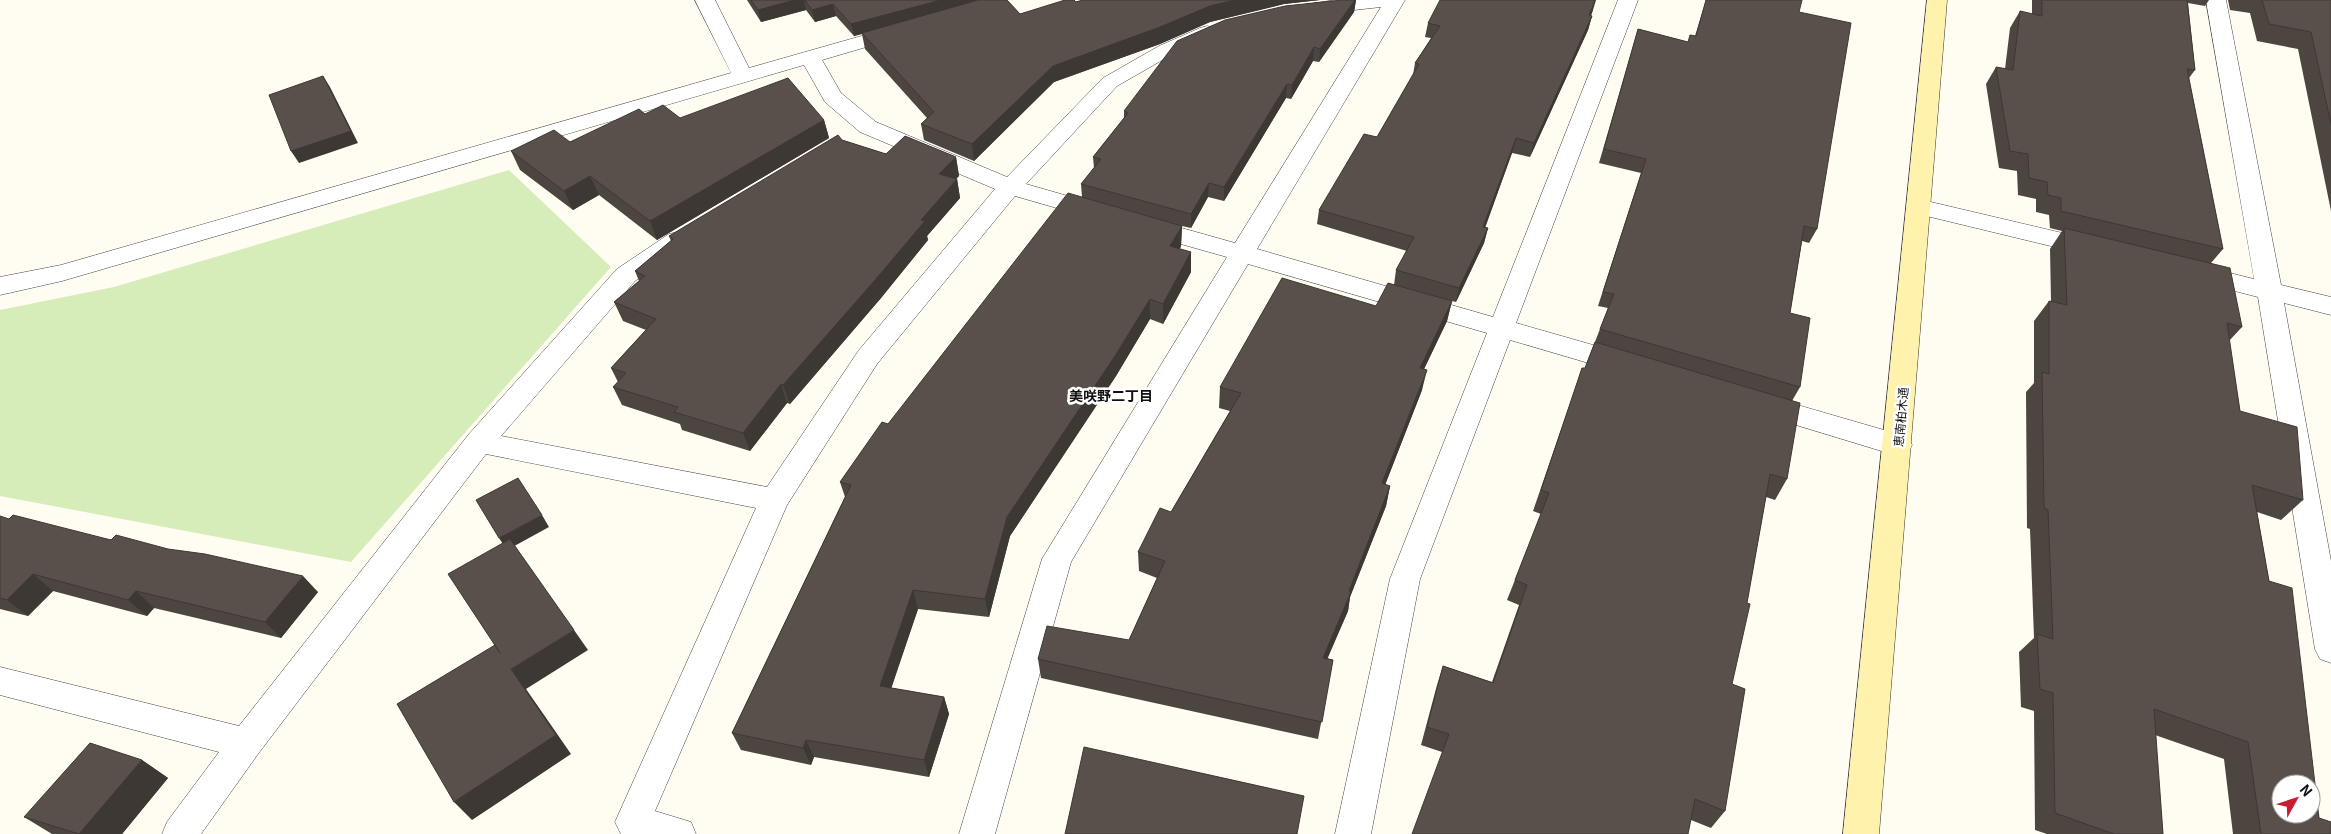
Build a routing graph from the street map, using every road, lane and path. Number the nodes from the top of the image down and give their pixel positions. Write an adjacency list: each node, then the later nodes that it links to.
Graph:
1 (706, 0): 11 (street)
2 (1389, 0): 7 (street)
3 (1395, 0): 17 (street)
4 (1628, 0): 23 (street)
5 (1937, 0): 15 (street, 恵南柏木通)
6 (2216, 0): 21 (street)
7 (1294, 11)
8 (923, 24): 10 (street)
9 (1226, 26): 14 (street)
10 (809, 56): 11 (street); 12 (street)
11 (742, 75): 20 (street)
12 (868, 127): 13 (street); 14 (street)
13 (843, 142)
14 (1010, 187): 17 (street); 28 (street)
15 (1918, 207): 18 (street); 27 (street, 恵南柏木通)
16 (703, 224): 26 (street)
17 (1242, 253): 23 (street); 34 (street)
18 (2116, 254)
19 (2173, 268): 21 (street)
20 (0, 286)
21 (2269, 290): 22 (street); 29 (street)
22 (2331, 306)
23 (1501, 326): 24 (street); 35 (street)
24 (1644, 369)
25 (1739, 398): 27 (street)
26 (479, 442): 28 (street); 31 (street)
27 (1898, 445): 36 (street, 恵南柏木通)
28 (774, 500): 33 (street)
29 (2331, 649)
30 (0, 681): 31 (street)
31 (246, 743): 32 (street)
32 (180, 834)
33 (678, 834)
34 (977, 834)
35 (1353, 834)
36 (1860, 834)

